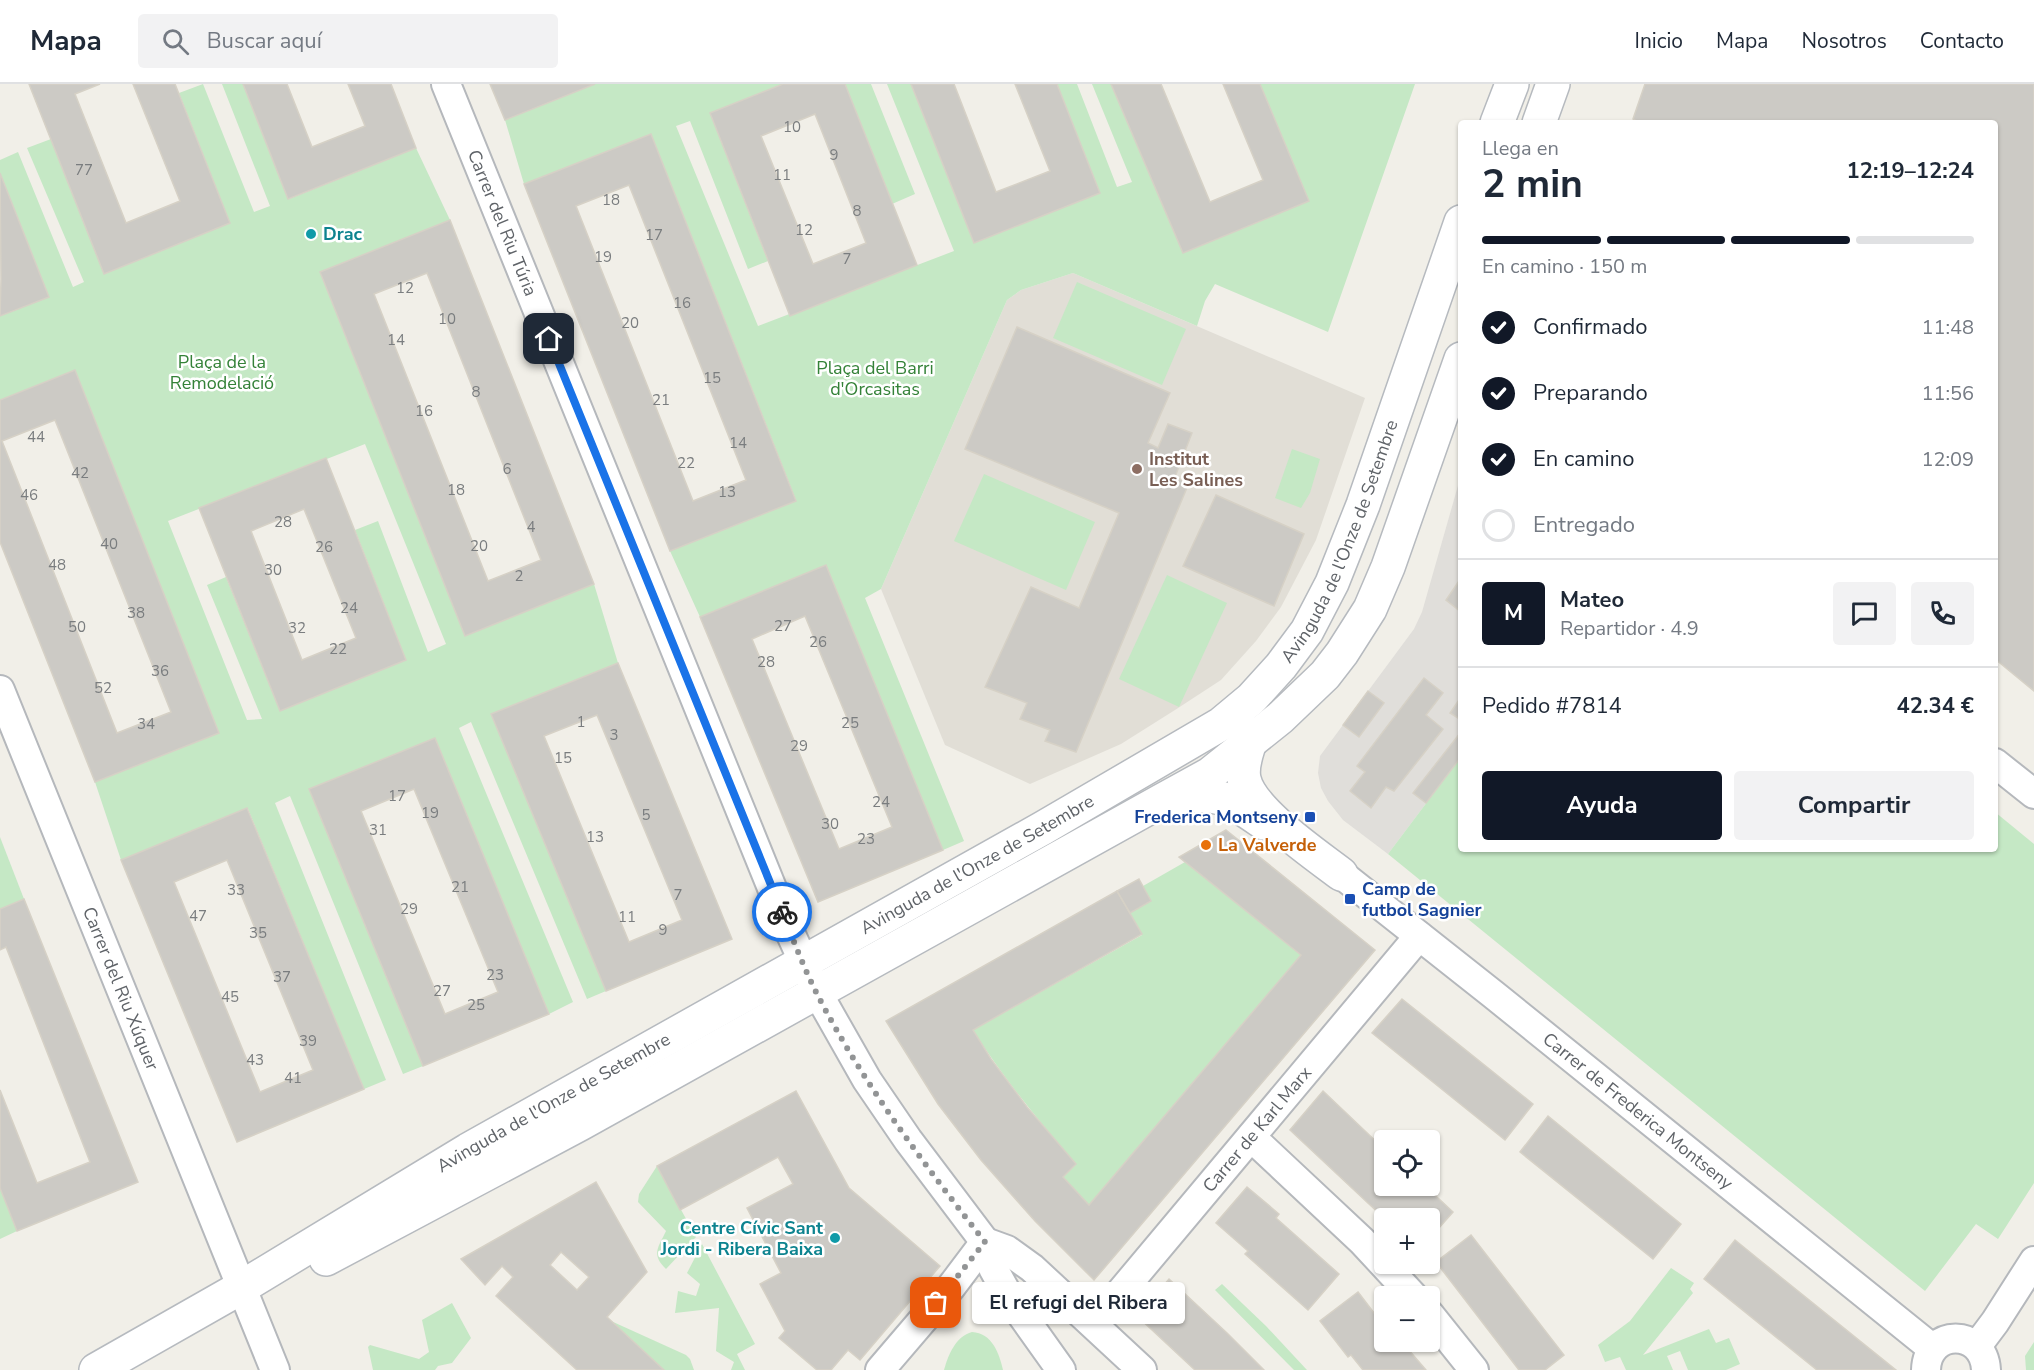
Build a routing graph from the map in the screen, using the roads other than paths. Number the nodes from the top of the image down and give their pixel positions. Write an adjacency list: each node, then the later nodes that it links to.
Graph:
1 (446, 84): 17 (street, Carrer del Riu Túria)
2 (1512, 84): 4 (main road)
3 (1553, 84): 5 (main road)
4 (1498, 120)
5 (1540, 120)
6 (1458, 231): 8 (main road, Avinguda de l'Onze de Setembre)
7 (1458, 368): 9 (main road, Avinguda de l'Onze de Setembre)
8 (1307, 631): 11 (main road); 17 (main road, Avinguda de l'Onze de Setembre)
9 (1325, 675): 11 (main road, Avinguda de l'Onze de Setembre); 15 (main road)
10 (0, 690): 23 (street, Carrer del Riu Xúquer)
11 (1250, 743): 14 (main road, Avinguda de l'Onze de Setembre); 15 (main road)
12 (1998, 765): 13 (street)
13 (2034, 794)
14 (1161, 801): 15 (main road); 18 (main road, Avinguda de l'Onze de Setembre)
15 (1341, 874): 16 (street, Carrer de Frederica Montseny)
16 (1419, 936): 19 (street, Carrer de Karl Marx); 27 (street, Carrer de Frederica Montseny)
17 (802, 962): 18 (street, Carrer del Riu Túria); 23 (main road, Avinguda de l'Onze de Setembre)
18 (816, 992): 20 (street, Carrer del Riu Túria); 23 (main road, Avinguda de l'Onze de Setembre)
19 (1251, 1137): 22 (street); 24 (street, Carrer de Karl Marx)
20 (985, 1242): 24 (street); 30 (street); 31 (street)
21 (2034, 1260): 26 (street)
22 (1404, 1286)
23 (242, 1287): 28 (main road, Avinguda de l'Onze de Setembre); 29 (street, Carrer del Riu Xúquer)
24 (1094, 1324): 32 (street)
25 (1440, 1328): 33 (street)
26 (1982, 1358): 27 (street)
27 (1930, 1360)
28 (96, 1370)
29 (274, 1370)
30 (880, 1370)
31 (1061, 1370)
32 (1142, 1370)
33 (1474, 1370)

